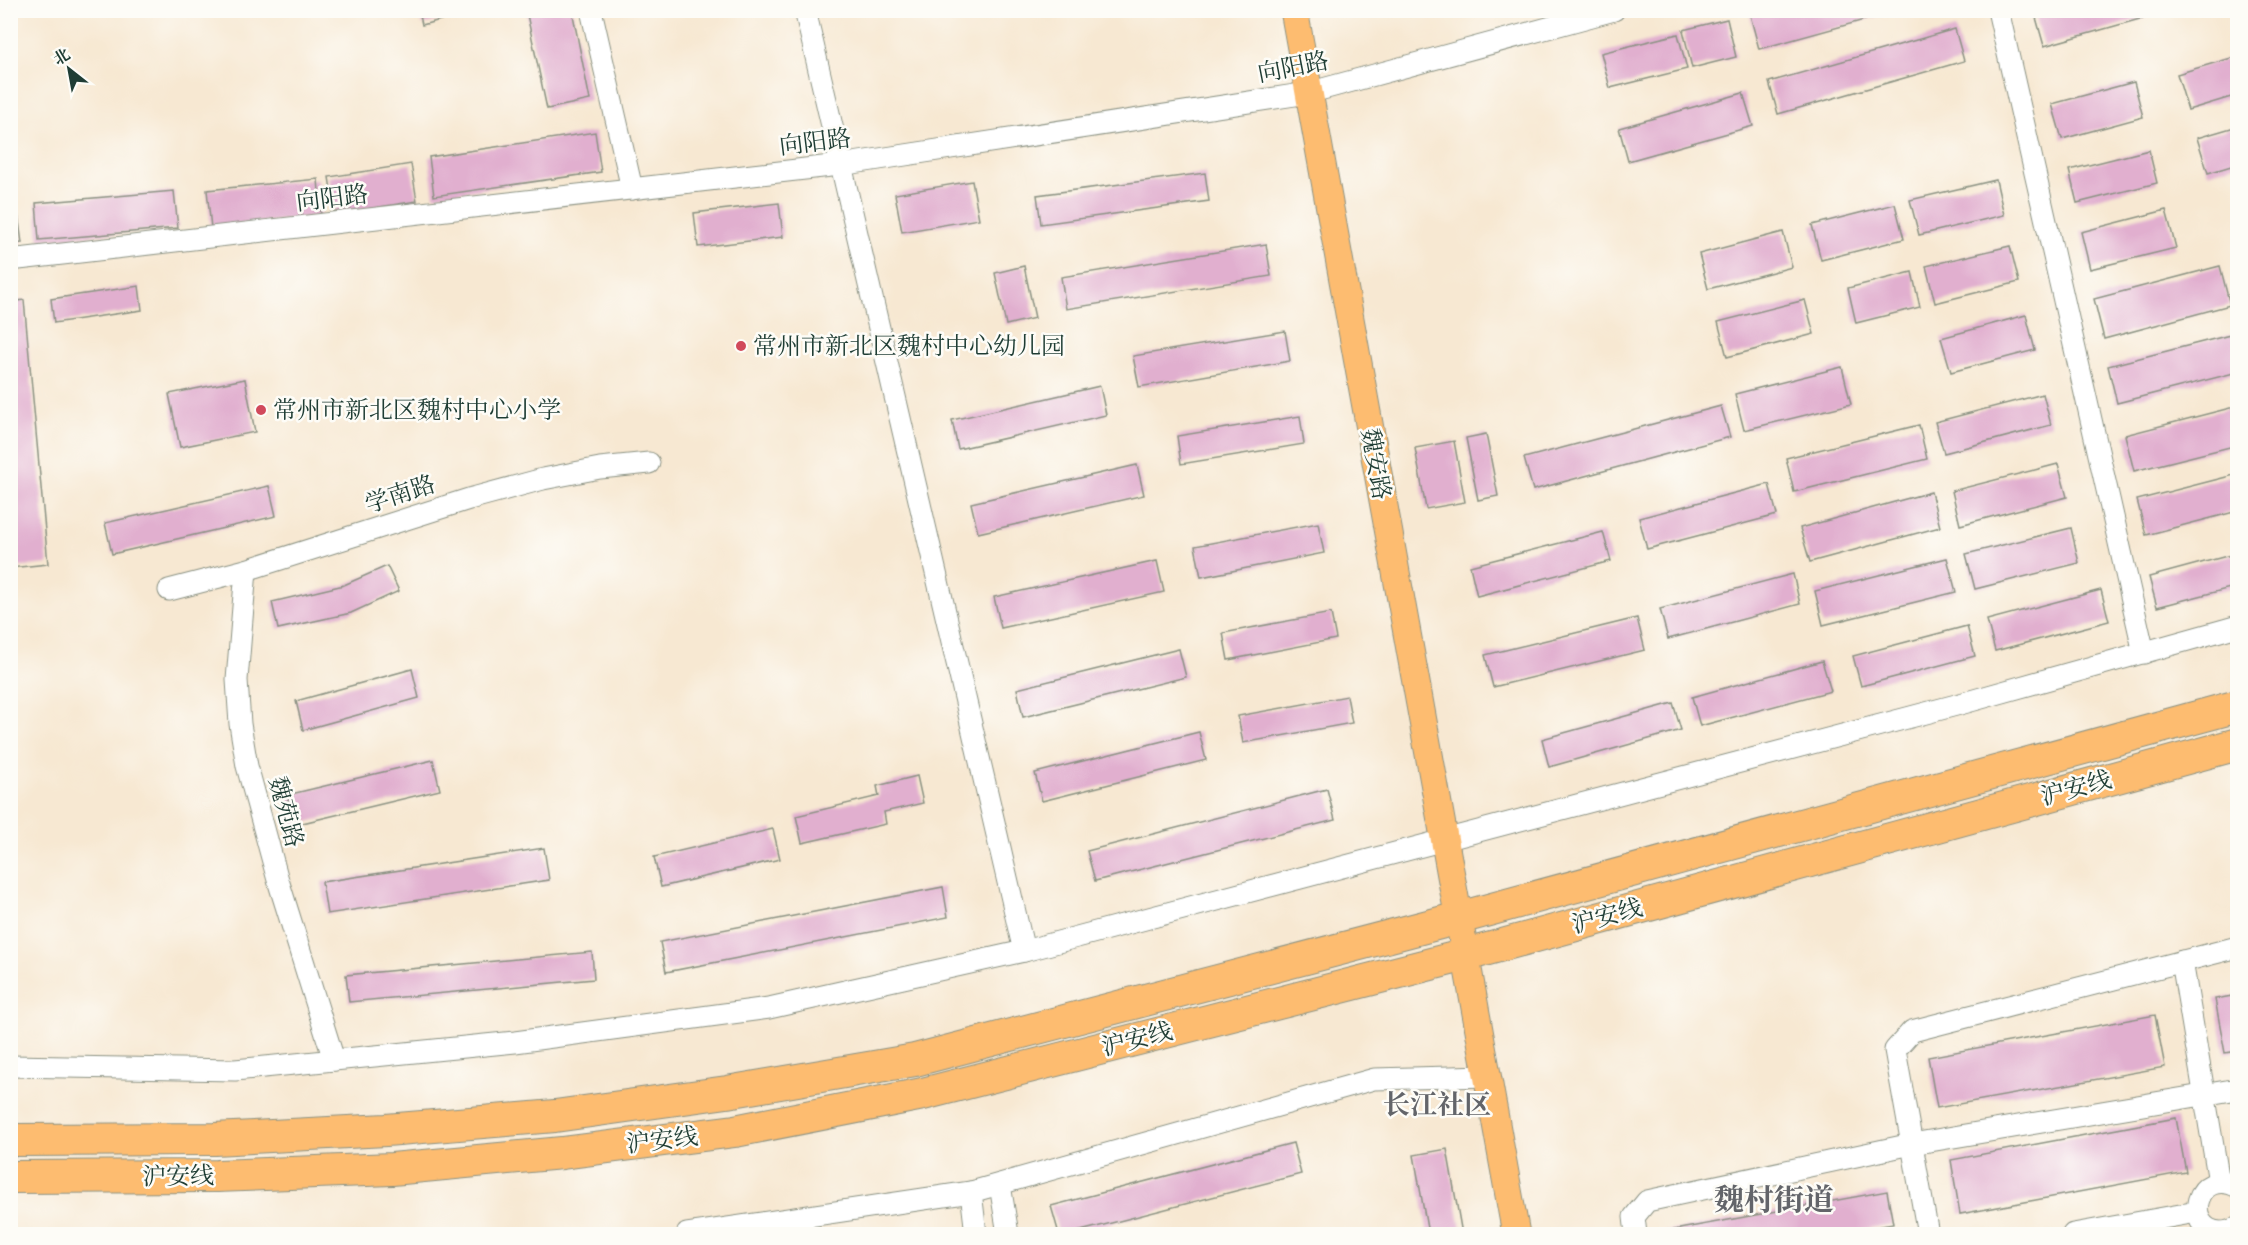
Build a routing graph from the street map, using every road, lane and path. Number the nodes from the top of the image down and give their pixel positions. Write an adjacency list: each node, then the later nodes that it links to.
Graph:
1 (591, 10): 8 (street)
2 (805, 10): 7 (street)
3 (1294, 10): 6 (main road, 魏安路)
4 (1614, 10): 6 (street, 向阳路)
5 (1998, 10): 14 (street)
6 (1308, 93): 7 (street, 向阳路); 17 (main road, 魏安路)
7 (840, 165): 8 (street, 向阳路); 20 (street)
8 (632, 189): 9 (street, 向阳路)
9 (10, 260)
10 (649, 464): 11 (street, 学南路)
11 (246, 570): 12 (street, 学南路); 23 (street, 魏苑路)
12 (169, 590)
13 (2238, 626): 14 (street)
14 (2144, 653): 17 (street)
15 (2238, 706): 18 (highway, 沪安线)
16 (2238, 744): 21 (highway, 沪安线)
17 (1445, 840): 18 (main road, 魏安路); 20 (street)
18 (1460, 918): 21 (main road, 魏安路); 28 (highway, 沪安线)
19 (2238, 947): 22 (street)
20 (1024, 951): 23 (street)
21 (1466, 955): 25 (main road, 魏安路); 30 (highway, 沪安线)
22 (2182, 961): 27 (street); 29 (street)
23 (334, 1060): 24 (street)
24 (10, 1066)
25 (1488, 1076): 31 (street); 39 (main road, 魏安路)
26 (2238, 1089): 27 (street)
27 (2204, 1095): 29 (street); 32 (street)
28 (10, 1140)
29 (1912, 1144): 40 (street); 41 (street)
30 (10, 1177)
31 (1000, 1185): 33 (street); 38 (street)
32 (2228, 1185): 34 (street)
33 (971, 1192): 36 (street); 37 (street)
34 (2197, 1212): 35 (street); 42 (street)
35 (2229, 1231)
36 (687, 1234)
37 (976, 1234)
38 (1008, 1234)
39 (1516, 1234)
40 (1636, 1234)
41 (1928, 1234)
42 (2073, 1234)

